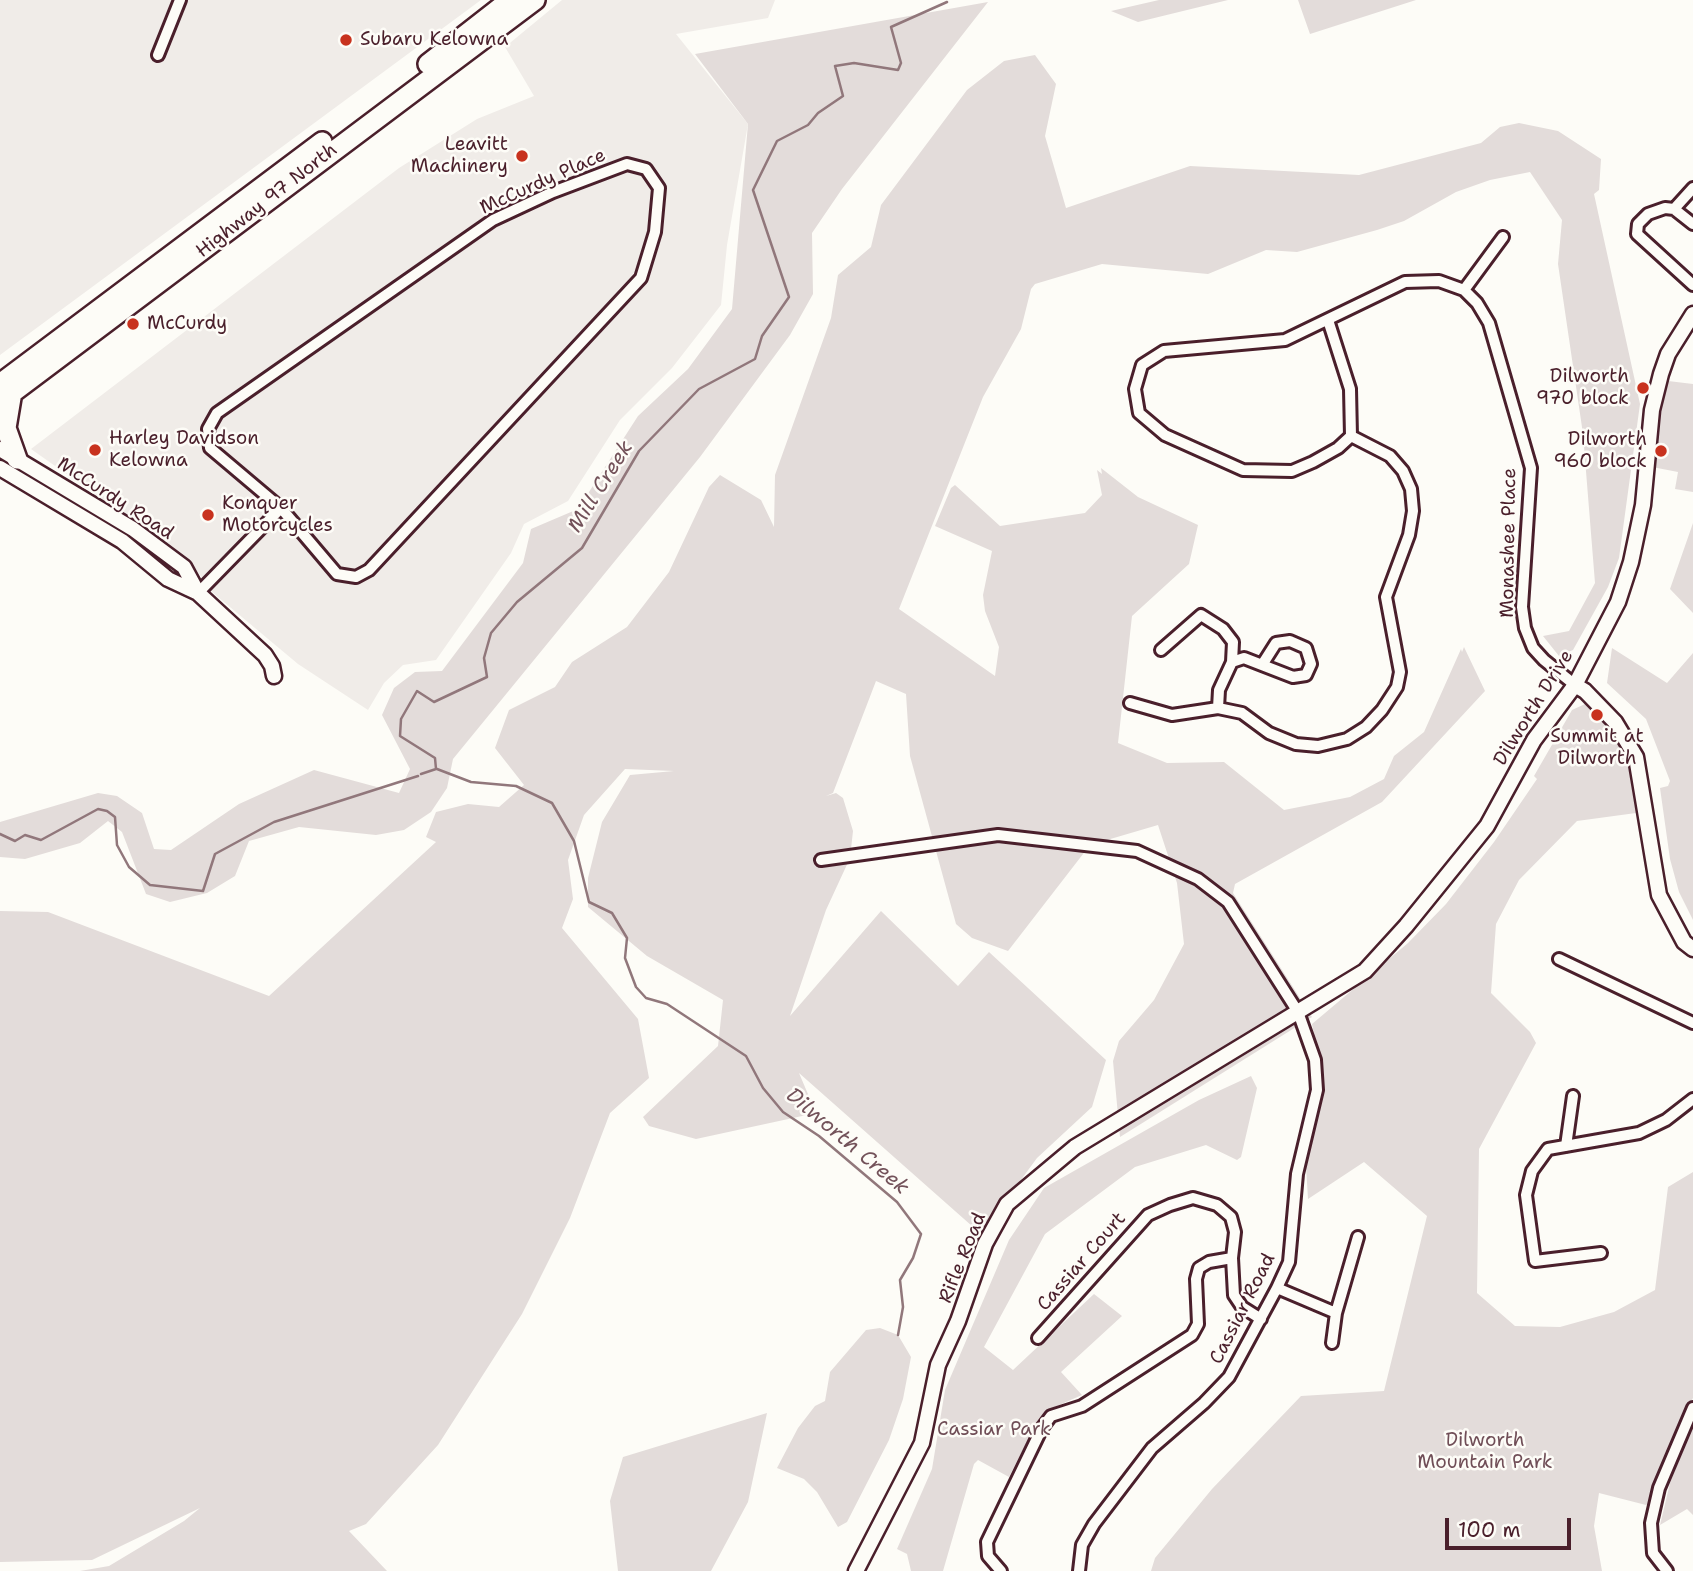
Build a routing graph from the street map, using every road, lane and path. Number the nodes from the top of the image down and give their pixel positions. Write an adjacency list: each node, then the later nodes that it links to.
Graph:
1 (180, 0): 4 (street)
2 (510, 0): 13 (highway, Highway 97 North)
3 (535, 0): 13 (highway, Highway 97 North)
4 (159, 55)
5 (1693, 188): 6 (street)
6 (1674, 209): 7 (street); 9 (street)
7 (1693, 224)
8 (1503, 237): 10 (street)
9 (1693, 285)
10 (1464, 290): 12 (street); 22 (street, Monashee Place)
11 (1693, 314): 22 (street, Dilworth Drive)
12 (1328, 320): 14 (street); 14 (street)
13 (4, 393): 15 (highway)
14 (1351, 436): 24 (street)
15 (6, 459): 17 (street, McCurdy Road)
16 (281, 508): 16 (street, McCurdy Place); 17 (street)
17 (198, 593): 21 (street, McCurdy Road)
18 (1161, 650): 19 (street)
19 (1232, 662): 20 (street); 24 (street)
20 (1262, 665): 20 (street)
21 (274, 676)
22 (1575, 685): 26 (street); 28 (street, Dilworth Drive)
23 (1130, 703): 24 (street)
24 (1218, 708)
25 (821, 860): 28 (street, Cassiar Road)
26 (1693, 949)
27 (1559, 959): 29 (street)
28 (1298, 1012): 36 (street, Cassiar Road); 42 (street, Rifle Road)
29 (1693, 1023)
30 (1573, 1096): 32 (street)
31 (1693, 1099): 32 (street)
32 (1566, 1146): 34 (street)
33 (1358, 1237): 37 (street)
34 (1601, 1253)
35 (1231, 1258): 38 (street); 39 (street, Cassiar Court); 43 (street)
36 (1278, 1288): 37 (street); 38 (street, Cassiar Road)
37 (1336, 1313): 40 (street)
38 (1261, 1319): 44 (street, Cassiar Road)
39 (1038, 1338)
40 (1332, 1343)
41 (1693, 1408): 45 (street)
42 (856, 1571)
43 (1001, 1571)
44 (1079, 1571)
45 (1667, 1571)

